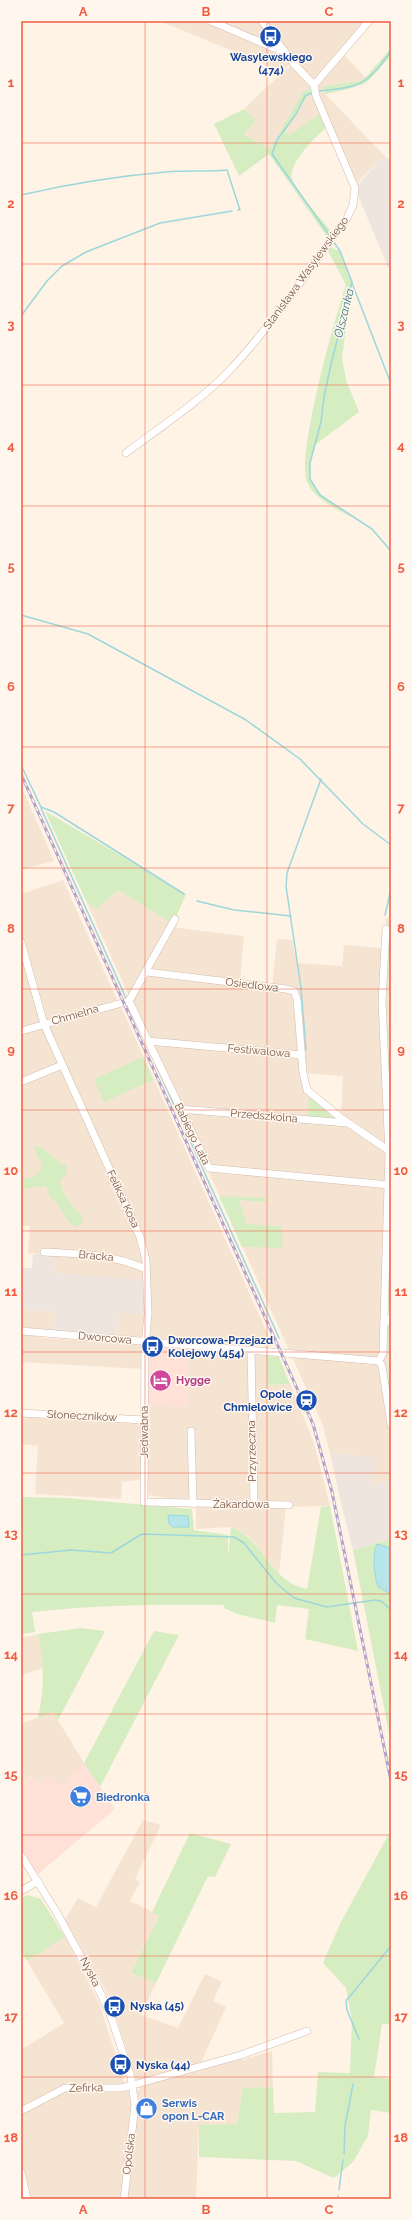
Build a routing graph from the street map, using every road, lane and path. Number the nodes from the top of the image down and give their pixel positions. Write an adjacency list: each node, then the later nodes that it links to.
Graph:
1 (211, 21): 4 (street)
2 (262, 21): 4 (street, Stanisława Wasylewskiego)
3 (369, 21): 5 (street)
4 (284, 50): 5 (street, Stanisława Wasylewskiego)
5 (314, 87): 6 (street, Stanisława Wasylewskiego)
6 (126, 453)
7 (175, 919): 10 (street)
8 (386, 929): 20 (street)
9 (21, 942): 12 (street, Feliksa Kosa)
10 (147, 972): 11 (street); 15 (street, Osiedlowa)
11 (129, 1001): 12 (street, Chmielna); 14 (street, Babiego Lata)
12 (44, 1024): 13 (street, Chmielna); 16 (street, Feliksa Kosa)
13 (21, 1031)
14 (148, 1041): 15 (street, Festiwalowa); 18 (street, Babiego Lata)
15 (302, 1055): 19 (street, Festiwalowa)
16 (62, 1065): 17 (street); 23 (street, Feliksa Kosa)
17 (21, 1082)
18 (180, 1108): 19 (street, Przedszkolna); 21 (street, Babiego Lata)
19 (348, 1123): 20 (street, Festiwalowa)
20 (390, 1153): 21 (street)
21 (389, 1185): 25 (street)
22 (44, 1252): 23 (street, Bracka)
23 (146, 1269): 27 (street, Feliksa Kosa)
24 (391, 1317): 25 (street)
25 (384, 1324): 29 (street)
26 (21, 1331): 27 (street, Dworcowa)
27 (146, 1342): 28 (street, Dworcowa); 31 (street, Jedwabna)
28 (251, 1350): 29 (street, Dworcowa); 35 (street, Przyrzeczna)
29 (379, 1361): 32 (street)
30 (21, 1413): 31 (street, Słoneczników)
31 (144, 1420): 34 (street, Jedwabna)
32 (391, 1424)
33 (191, 1431): 34 (street)
34 (193, 1504): 35 (street, Żakardowa)
35 (254, 1504): 36 (street, Żakardowa)
36 (289, 1505)
37 (21, 1855): 38 (street, Nyska)
38 (38, 1881): 39 (street); 41 (street, Nyska)
39 (21, 1891)
40 (307, 2031): 41 (street)
41 (133, 2085): 42 (street, Zefirka); 45 (street, Opolska)
42 (21, 2111)
43 (21, 2172): 44 (street)
44 (27, 2199)
45 (124, 2199)

